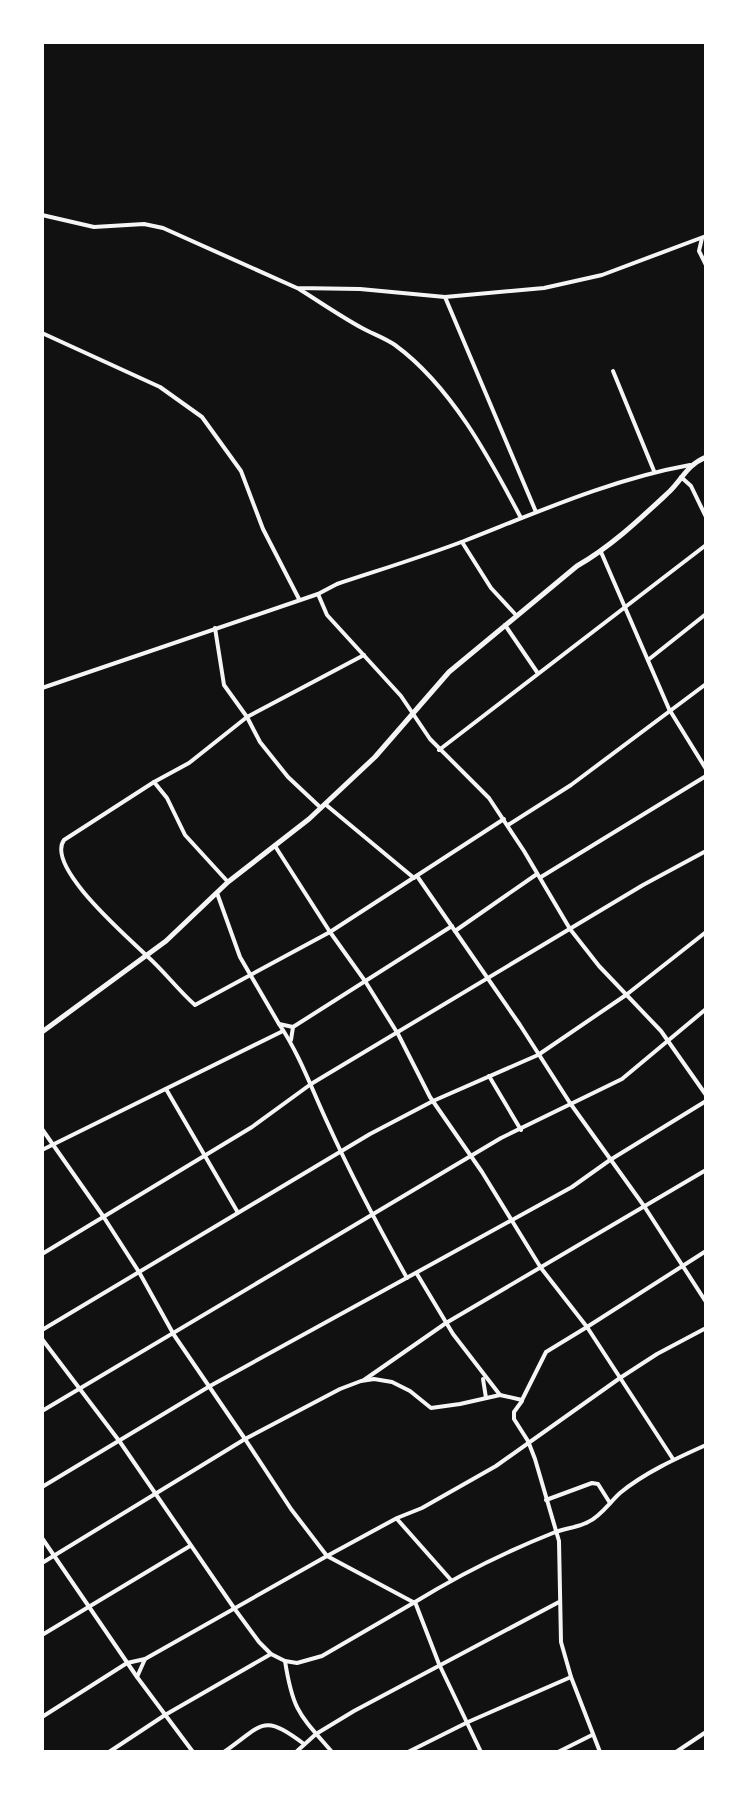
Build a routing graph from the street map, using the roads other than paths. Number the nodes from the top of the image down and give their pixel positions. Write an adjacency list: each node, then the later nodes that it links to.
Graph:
1 (42, 215): 4 (street)
2 (704, 237): 3 (street); 5 (street)
3 (706, 265)
4 (297, 288): 5 (street); 14 (street)
5 (445, 297): 12 (street)
6 (42, 333): 19 (street)
7 (613, 371): 10 (street)
8 (706, 457): 9 (street)
9 (690, 465): 10 (street); 11 (street)
10 (654, 471): 12 (street)
11 (681, 477): 13 (street); 17 (street)
12 (536, 512): 14 (street)
13 (706, 517)
14 (521, 518): 15 (street)
15 (462, 542): 18 (street); 22 (street)
16 (706, 545): 20 (street)
17 (601, 552): 20 (street); 22 (street)
18 (318, 594): 19 (street); 25 (street)
19 (299, 599): 24 (street)
20 (625, 609): 26 (street); 27 (street)
21 (706, 614): 26 (street)
22 (516, 615): 23 (street)
23 (505, 625): 27 (street); 31 (street)
24 (215, 628): 29 (street); 32 (street)
25 (364, 655): 31 (street); 32 (street)
26 (648, 660): 30 (street)
27 (537, 672): 33 (street)
28 (706, 684): 30 (street)
29 (42, 688)
30 (669, 709): 34 (street); 39 (street)
31 (413, 711): 33 (street); 37 (street)
32 (247, 717): 36 (street); 37 (street)
33 (439, 750): 38 (street)
34 (706, 769)
35 (706, 776): 42 (street)
36 (154, 782): 44 (street); 50 (street)
37 (323, 806): 40 (street); 43 (street)
38 (504, 819): 39 (street); 43 (street)
39 (508, 825): 42 (street)
40 (275, 846): 44 (street); 48 (street)
41 (706, 851): 47 (street)
42 (539, 876): 46 (street); 47 (street)
43 (416, 877): 46 (street); 48 (street)
44 (228, 882): 45 (street)
45 (217, 893): 50 (street); 51 (street)
46 (454, 929): 52 (street); 53 (street)
47 (570, 929): 52 (street); 54 (street)
48 (330, 932): 51 (street); 53 (street)
49 (706, 932): 54 (street)
50 (148, 956): 51 (street); 59 (street)
51 (251, 975): 56 (street)
52 (488, 980): 60 (street); 63 (street)
53 (365, 981): 57 (street); 60 (street)
54 (626, 995): 61 (street); 63 (street)
55 (706, 1009): 61 (street)
56 (279, 1024): 57 (street); 58 (street)
57 (293, 1027): 62 (street)
58 (283, 1031): 62 (street); 66 (street)
59 (42, 1032)
60 (398, 1034): 65 (street); 68 (street)
61 (668, 1040): 67 (street); 70 (street)
62 (291, 1042): 65 (street)
63 (538, 1055): 64 (street); 70 (street)
64 (489, 1076): 68 (street); 72 (street)
65 (311, 1084): 75 (street); 76 (street)
66 (166, 1089): 73 (street); 76 (street)
67 (706, 1095)
68 (433, 1101): 75 (street); 77 (street)
69 (706, 1101): 78 (street)
70 (570, 1103): 72 (street); 78 (street)
71 (42, 1129): 73 (street)
72 (521, 1130): 77 (street)
73 (53, 1144): 74 (street); 83 (street)
74 (42, 1150)
75 (342, 1150): 81 (street); 82 (street)
76 (204, 1156): 81 (street); 83 (street)
77 (470, 1156): 82 (street); 84 (street)
78 (610, 1160): 80 (street); 84 (street)
79 (706, 1170): 80 (street)
80 (644, 1206): 87 (street); 88 (street)
81 (237, 1211): 89 (street)
82 (371, 1213): 91 (street); 97 (street)
83 (103, 1216): 86 (street); 89 (street)
84 (510, 1219): 88 (street); 90 (street)
85 (706, 1251): 87 (street)
86 (42, 1254)
87 (683, 1267): 92 (street); 94 (street)
88 (541, 1268): 93 (street); 94 (street)
89 (139, 1272): 96 (street); 97 (street)
90 (417, 1274): 91 (street); 93 (street)
91 (407, 1278): 102 (street)
92 (706, 1302)
93 (446, 1323): 99 (street); 101 (street)
94 (587, 1327): 100 (street); 106 (street)
95 (706, 1328): 100 (street)
96 (42, 1330)
97 (174, 1335): 102 (street); 103 (street)
98 (42, 1339): 103 (street)
99 (483, 1376): 104 (street); 105 (street)
100 (620, 1378): 109 (street); 112 (street)
101 (361, 1381): 105 (street); 108 (street)
102 (210, 1386): 108 (street); 110 (street)
103 (80, 1389): 107 (street); 110 (street)
104 (500, 1395): 105 (street); 106 (street)
105 (486, 1398)
106 (522, 1400): 109 (street)
107 (42, 1411)
108 (245, 1439): 114 (street); 122 (street)
109 (528, 1441): 115 (street); 117 (street)
110 (120, 1442): 113 (street); 114 (street)
111 (706, 1445): 112 (street)
112 (673, 1459): 116 (street)
113 (42, 1487)
114 (154, 1493): 120 (street); 121 (street)
115 (546, 1500): 116 (street); 118 (street)
116 (610, 1503): 118 (street)
117 (397, 1518): 122 (street); 124 (street)
118 (557, 1531): 124 (street); 126 (street)
119 (42, 1538): 121 (street)
120 (190, 1546): 127 (street); 128 (street)
121 (55, 1555): 123 (street); 127 (street)
122 (327, 1556): 125 (street); 128 (street)
123 (42, 1563)
124 (451, 1580): 125 (street)
125 (415, 1602): 132 (street); 134 (street)
126 (559, 1602): 134 (street); 136 (street)
127 (90, 1606): 129 (street); 133 (street)
128 (234, 1608): 130 (street); 131 (street)
129 (42, 1635)
130 (271, 1654): 132 (street); 137 (street)
131 (145, 1659): 133 (street); 135 (street)
132 (285, 1661): 141 (street)
133 (127, 1663): 135 (street); 138 (street)
134 (439, 1664): 139 (street); 141 (street)
135 (137, 1677): 137 (street)
136 (571, 1677): 139 (street); 142 (street)
137 (165, 1715): 144 (street); 145 (street)
138 (42, 1717)
139 (468, 1722): 149 (street); 150 (street)
140 (706, 1732): 153 (street)
141 (316, 1734): 143 (street); 148 (street)
142 (592, 1735): 151 (street); 152 (street)
143 (304, 1744): 146 (street); 147 (street)
144 (109, 1752)
145 (193, 1752)
146 (224, 1752)
147 (296, 1752)
148 (332, 1752)
149 (408, 1752)
150 (481, 1752)
151 (558, 1752)
152 (600, 1752)
153 (676, 1752)

